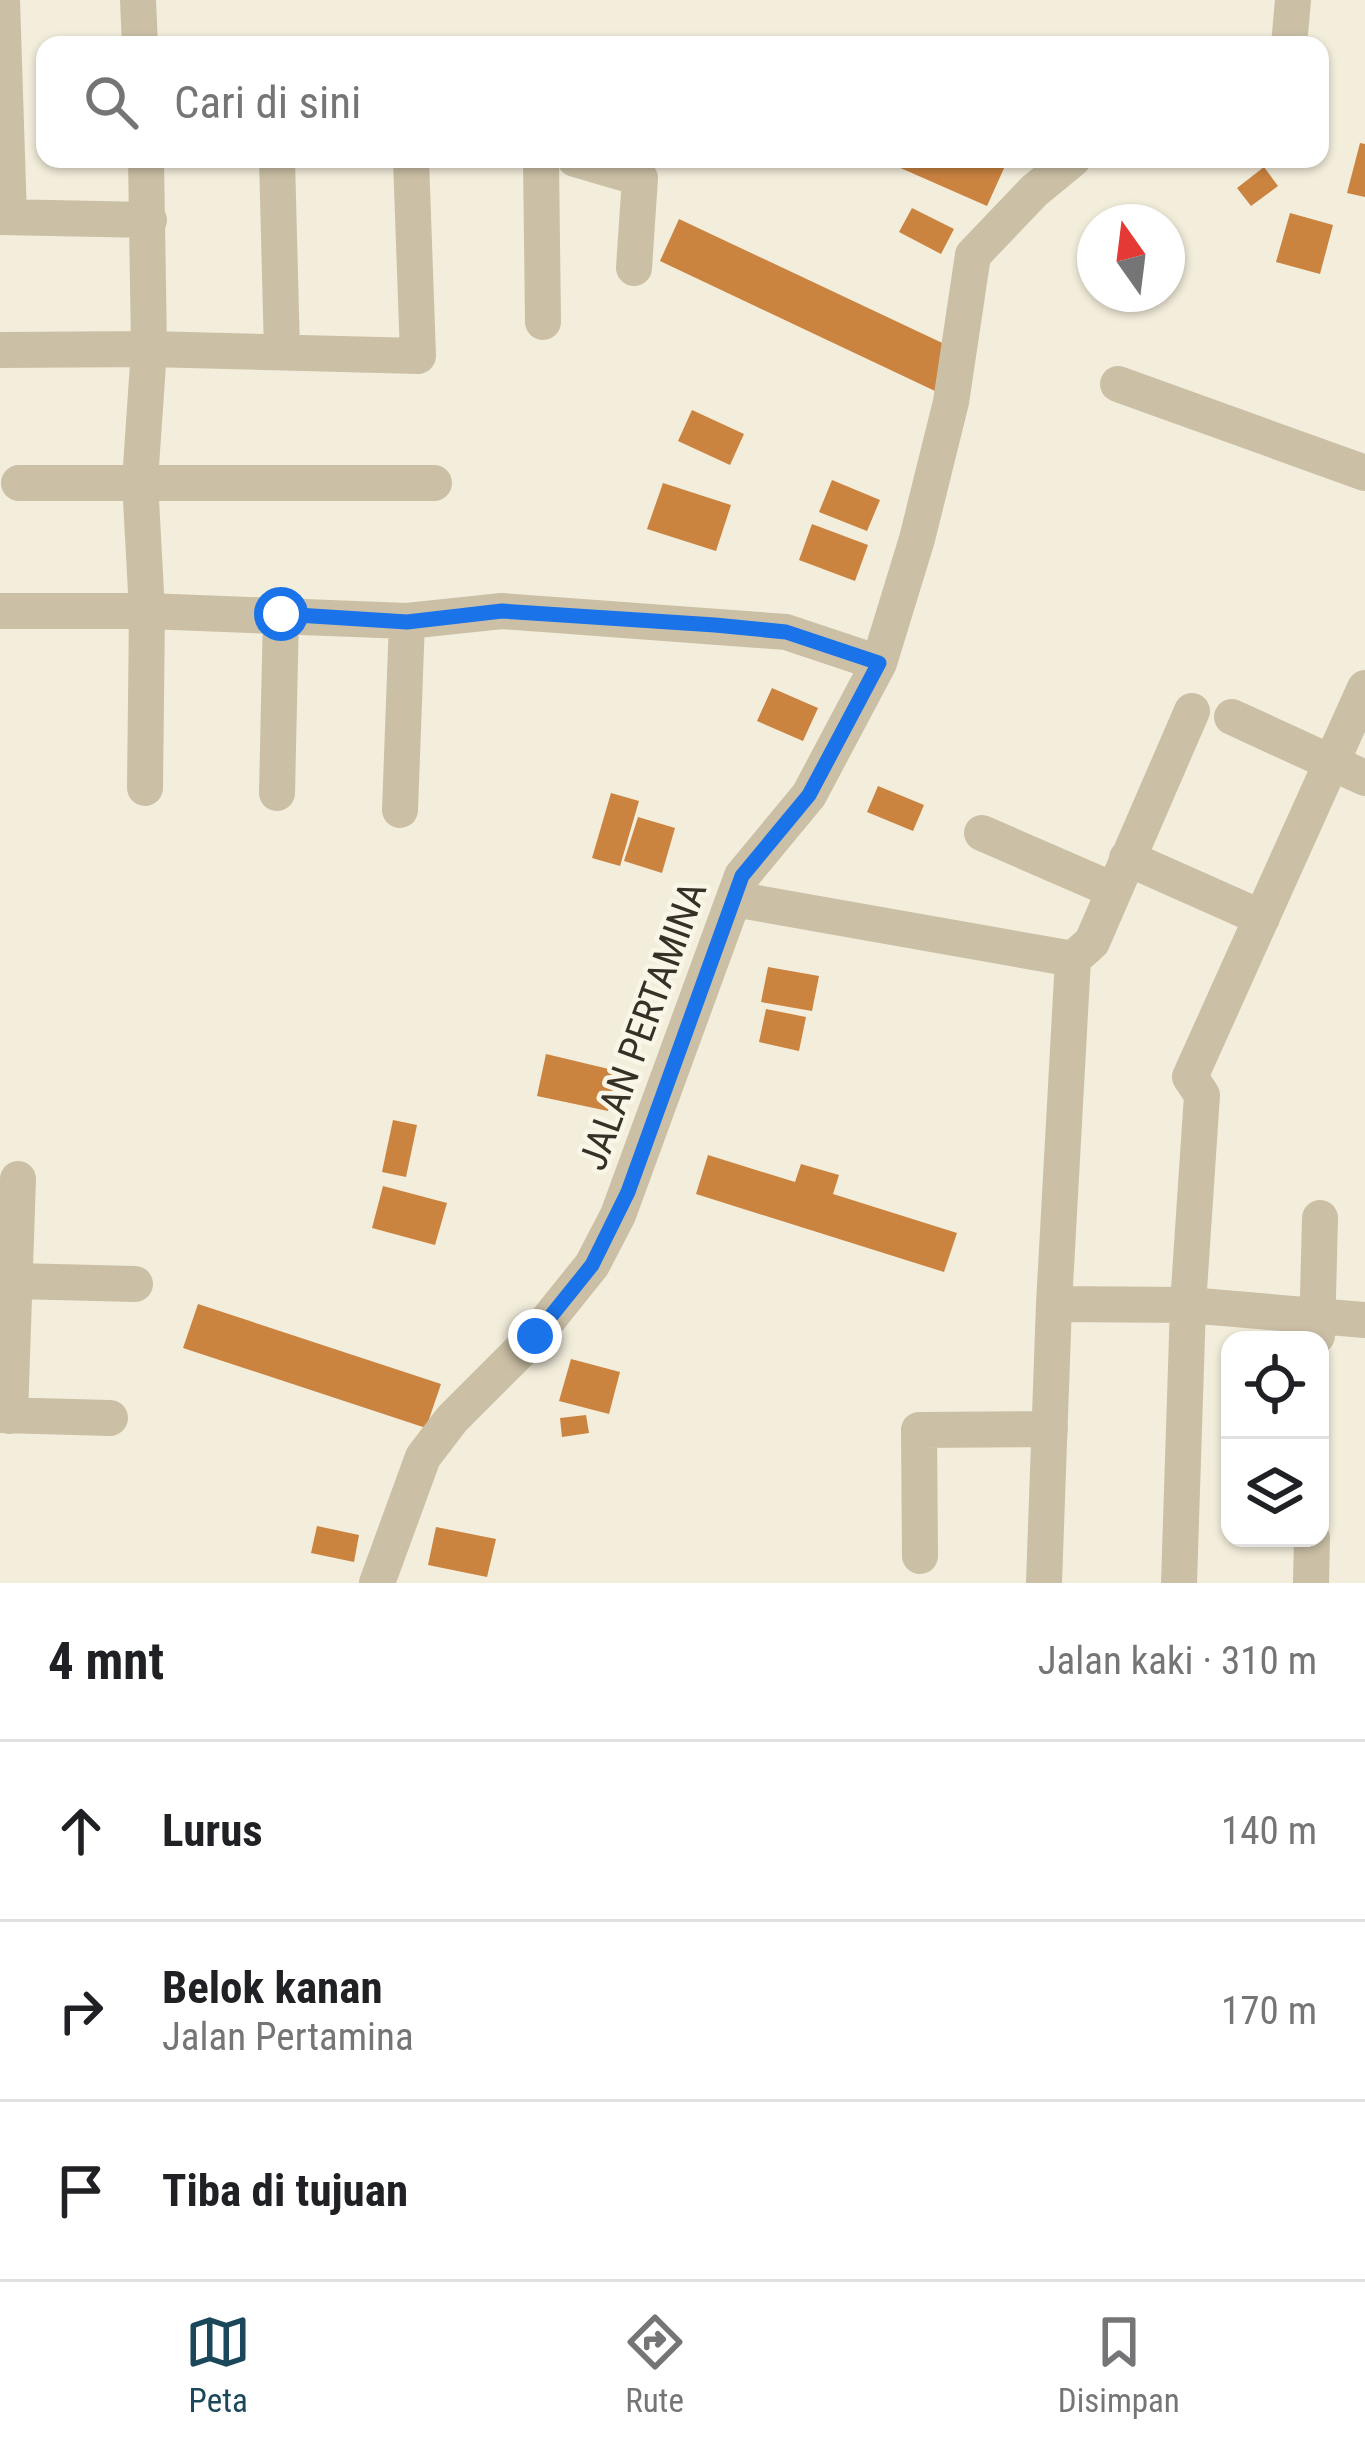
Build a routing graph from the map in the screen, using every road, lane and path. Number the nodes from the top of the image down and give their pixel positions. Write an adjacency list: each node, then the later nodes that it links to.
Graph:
1 (2, 0): 12 (street)
2 (138, 0): 4 (street)
3 (1293, 0): 5 (street)
4 (140, 36)
5 (1289, 36)
6 (146, 168): 13 (street)
7 (277, 168): 18 (street)
8 (411, 168): 18 (street)
9 (541, 168): 15 (street)
10 (606, 168): 14 (street)
11 (1062, 168): 28 (street, JALAN PERTAMINA)
12 (4, 217): 13 (street)
13 (149, 220): 16 (street)
14 (634, 268)
15 (543, 322)
16 (149, 349): 17 (street); 18 (street); 21 (street)
17 (0, 350)
18 (282, 352)
19 (1118, 384): 20 (street)
20 (1365, 473)
21 (140, 481): 22 (street); 23 (street); 25 (street)
22 (19, 482)
23 (434, 483)
24 (0, 611): 25 (street)
25 (146, 611): 26 (street); 33 (street)
26 (281, 614): 27 (street); 34 (street)
27 (407, 622): 28 (street); 35 (street)
28 (879, 663): 38 (street, JALAN PERTAMINA)
29 (1365, 688): 32 (street)
30 (1192, 711): 37 (street)
31 (1232, 717): 32 (street)
32 (1348, 770): 39 (street)
33 (145, 788)
34 (278, 793)
35 (400, 810)
36 (982, 833): 37 (street)
37 (1119, 874): 39 (street); 40 (street)
38 (734, 899): 40 (street); 54 (street, JALAN PERTAMINA)
39 (1262, 918): 46 (street)
40 (1073, 959): 45 (street)
41 (18, 1179): 43 (street)
42 (1320, 1218): 48 (street)
43 (15, 1281): 44 (street); 49 (street)
44 (135, 1284)
45 (1054, 1304): 46 (street); 51 (street)
46 (1187, 1305): 48 (street); 56 (street)
47 (1365, 1320): 48 (street)
48 (1318, 1328)
49 (5, 1416): 50 (street)
50 (110, 1418)
51 (1049, 1429): 53 (street); 55 (street)
52 (1312, 1547): 57 (street)
53 (920, 1556)
54 (377, 1583)
55 (1044, 1583)
56 (1179, 1583)
57 (1311, 1583)

